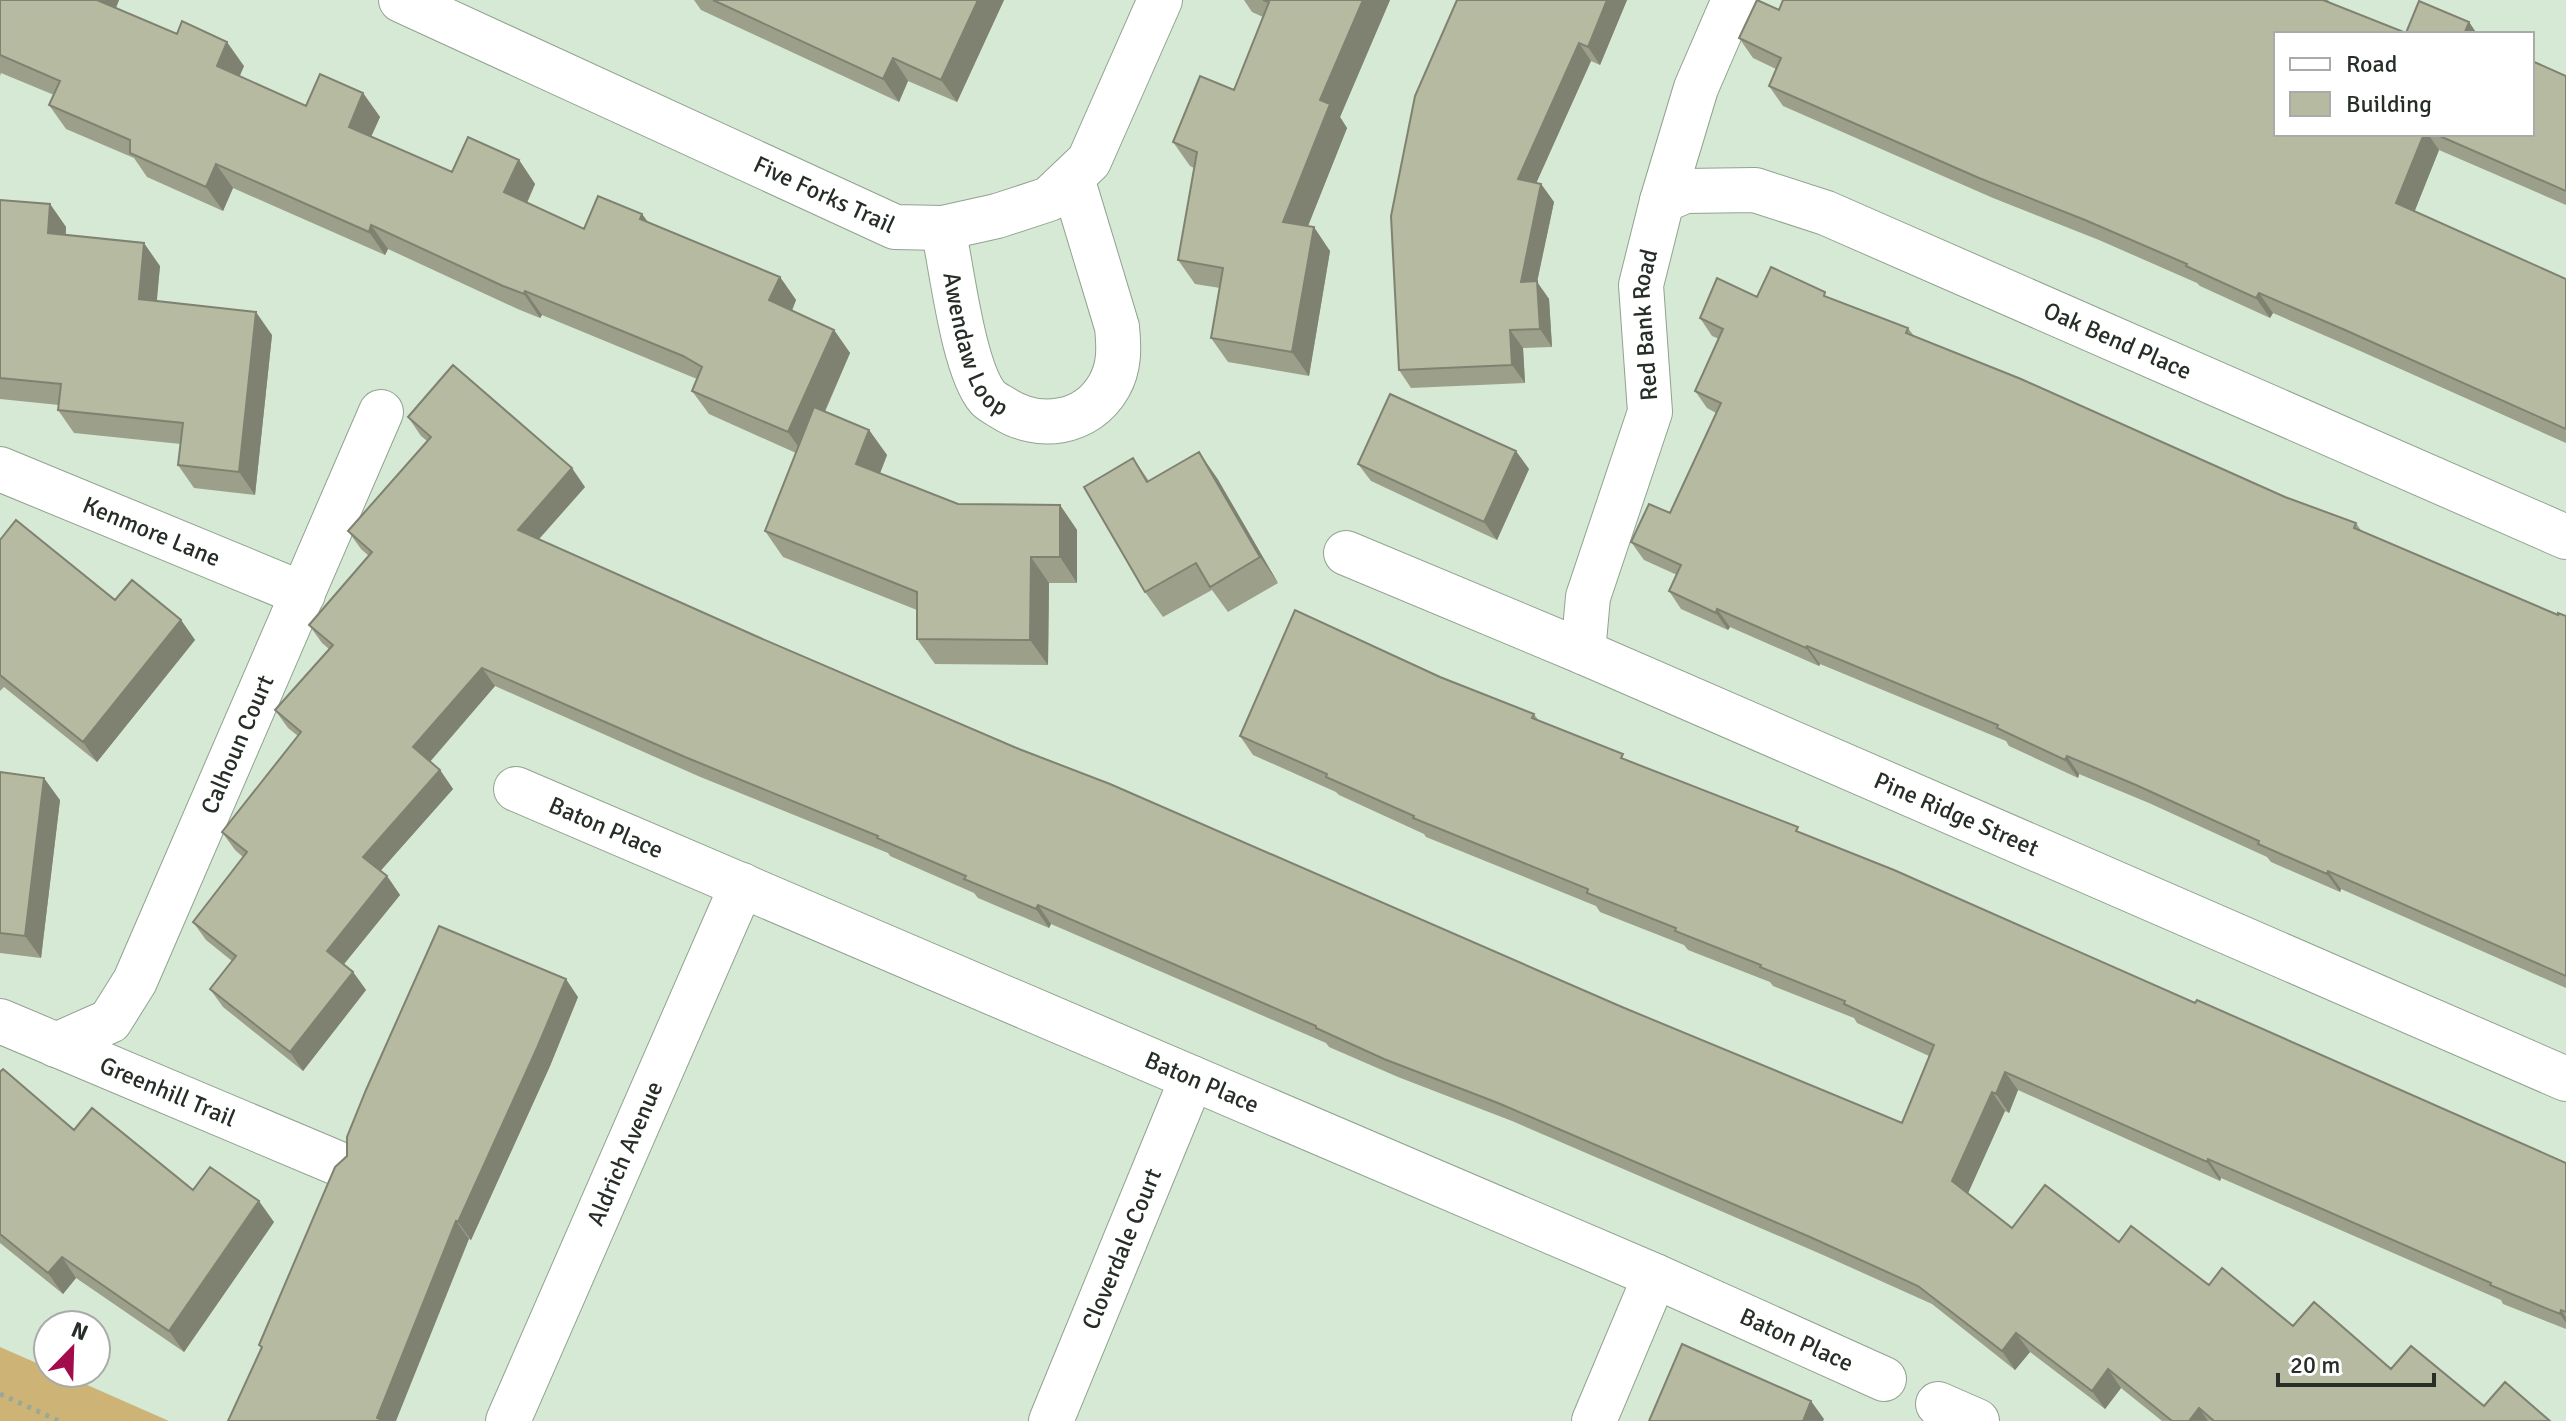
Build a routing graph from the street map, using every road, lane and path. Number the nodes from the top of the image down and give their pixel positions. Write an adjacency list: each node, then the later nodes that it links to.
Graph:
1 (401, 0): 6 (street, Five Forks Trail)
2 (1160, 0): 4 (street, Five Forks Trail)
3 (1734, 0): 5 (street, Red Bank Road)
4 (1072, 178): 6 (street, Five Forks Trail); 6 (street, Awendaw Loop)
5 (1662, 201): 9 (street, Oak Bend Place); 12 (street, Red Bank Road)
6 (943, 228)
7 (381, 412): 11 (street, Calhoun Court)
8 (0, 469): 11 (street, Kenmore Lane)
9 (2566, 537)
10 (1346, 553): 12 (street, Pine Ridge Street)
11 (303, 594): 16 (street, Calhoun Court)
12 (1583, 652): 18 (street, Pine Ridge Street)
13 (516, 789): 14 (street, Baton Place)
14 (742, 885): 17 (street, Baton Place); 24 (street, Aldrich Avenue)
15 (0, 1021): 16 (street, Greenhill Trail)
16 (56, 1045): 19 (street, Greenhill Trail)
17 (1192, 1078): 20 (street, Baton Place); 25 (street, Cloverdale Court)
18 (2566, 1079)
19 (337, 1163)
20 (1655, 1276): 21 (street, Baton Place); 26 (street)
21 (1884, 1379)
22 (0, 1394): 23 (path)
23 (59, 1421)
24 (508, 1421)
25 (1051, 1421)
26 (1594, 1421)

